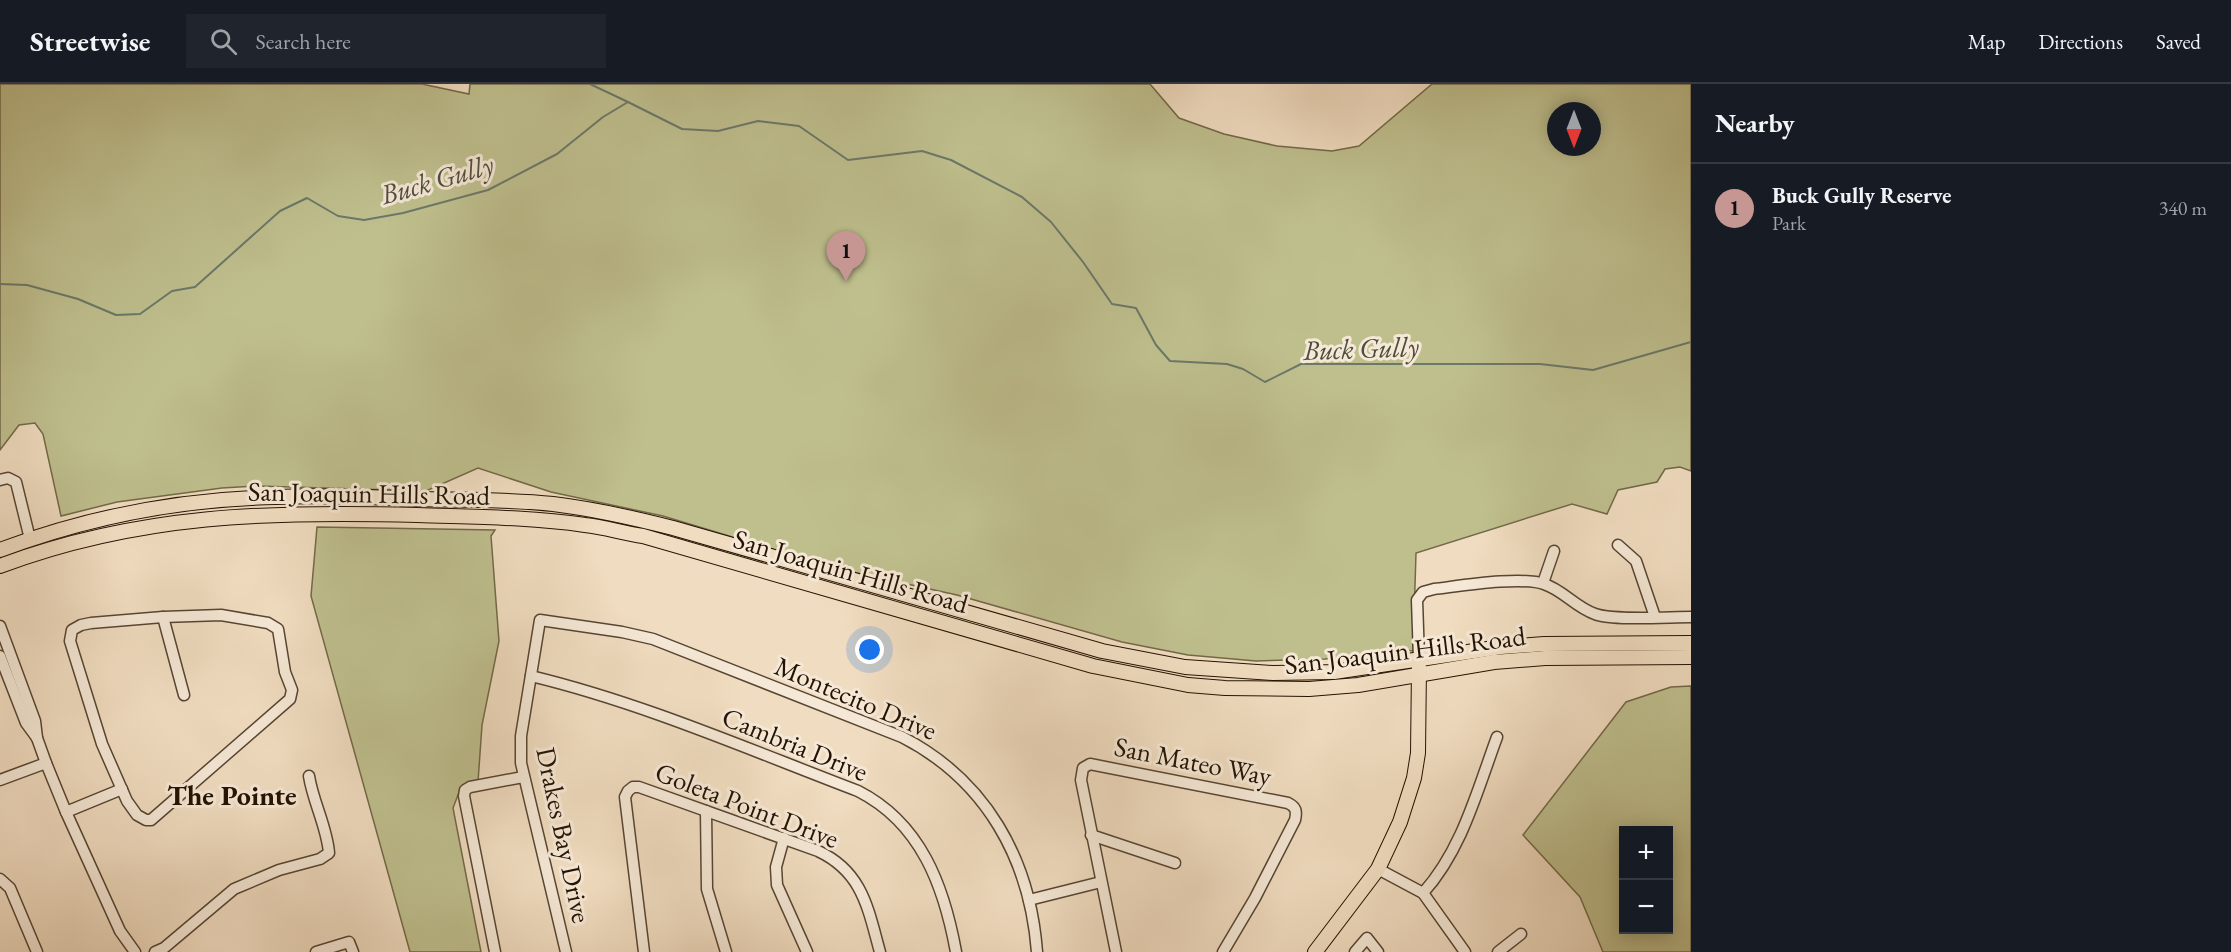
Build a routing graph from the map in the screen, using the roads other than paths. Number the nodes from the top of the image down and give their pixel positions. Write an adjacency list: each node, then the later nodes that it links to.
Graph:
1 (0, 480): 2 (street)
2 (30, 539): 4 (main road, San Joaquin Hills Road); 16 (main road, San Joaquin Hills Road)
3 (1618, 545): 9 (street)
4 (0, 550)
5 (1554, 551): 7 (street)
6 (0, 566): 18 (main road, San Joaquin Hills Road)
7 (1543, 583): 9 (street); 16 (street)
8 (163, 617): 19 (street); 26 (street); 26 (street)
9 (1655, 617): 10 (street)
10 (1691, 617)
11 (540, 620): 17 (street, Drakes Bay Drive); 36 (street, Montecito Drive)
12 (0, 626): 21 (street)
13 (1691, 643): 16 (main road, San Joaquin Hills Road)
14 (0, 656): 21 (street)
15 (1691, 657): 18 (main road, San Joaquin Hills Road)
16 (1419, 659): 18 (main road)
17 (531, 676): 24 (street, Drakes Bay Drive); 49 (street, Cambria Drive)
18 (1419, 676): 32 (main road)
19 (184, 695)
20 (1497, 737): 35 (street)
21 (37, 738): 22 (street)
22 (46, 764): 25 (street); 28 (street)
23 (309, 776): 40 (street)
24 (523, 777): 43 (street); 44 (street, Drakes Bay Drive)
25 (0, 780)
26 (122, 789): 28 (street)
27 (706, 811): 30 (street, Goleta Point Drive); 45 (street, Goleta Point Drive); 46 (street)
28 (66, 812): 39 (street)
29 (1092, 835): 31 (street); 34 (street); 52 (street, San Mateo Way)
30 (784, 838): 47 (street); 48 (street, Goleta Point Drive)
31 (1175, 863)
32 (1378, 868): 35 (street); 53 (main road)
33 (0, 879): 38 (street)
34 (1101, 882): 36 (street); 51 (street)
35 (1424, 893): 56 (street)
36 (1029, 900): 50 (street, Montecito Drive)
37 (1521, 934): 57 (street)
38 (37, 952)
39 (135, 952)
40 (155, 952)
41 (316, 952): 42 (street)
42 (354, 952)
43 (495, 952)
44 (566, 952)
45 (644, 952)
46 (726, 952)
47 (807, 952)
48 (880, 952)
49 (956, 952)
50 (1037, 952)
51 (1116, 952)
52 (1223, 952)
53 (1315, 952)
54 (1355, 952): 55 (street)
55 (1378, 952)
56 (1465, 952)
57 (1498, 952)

